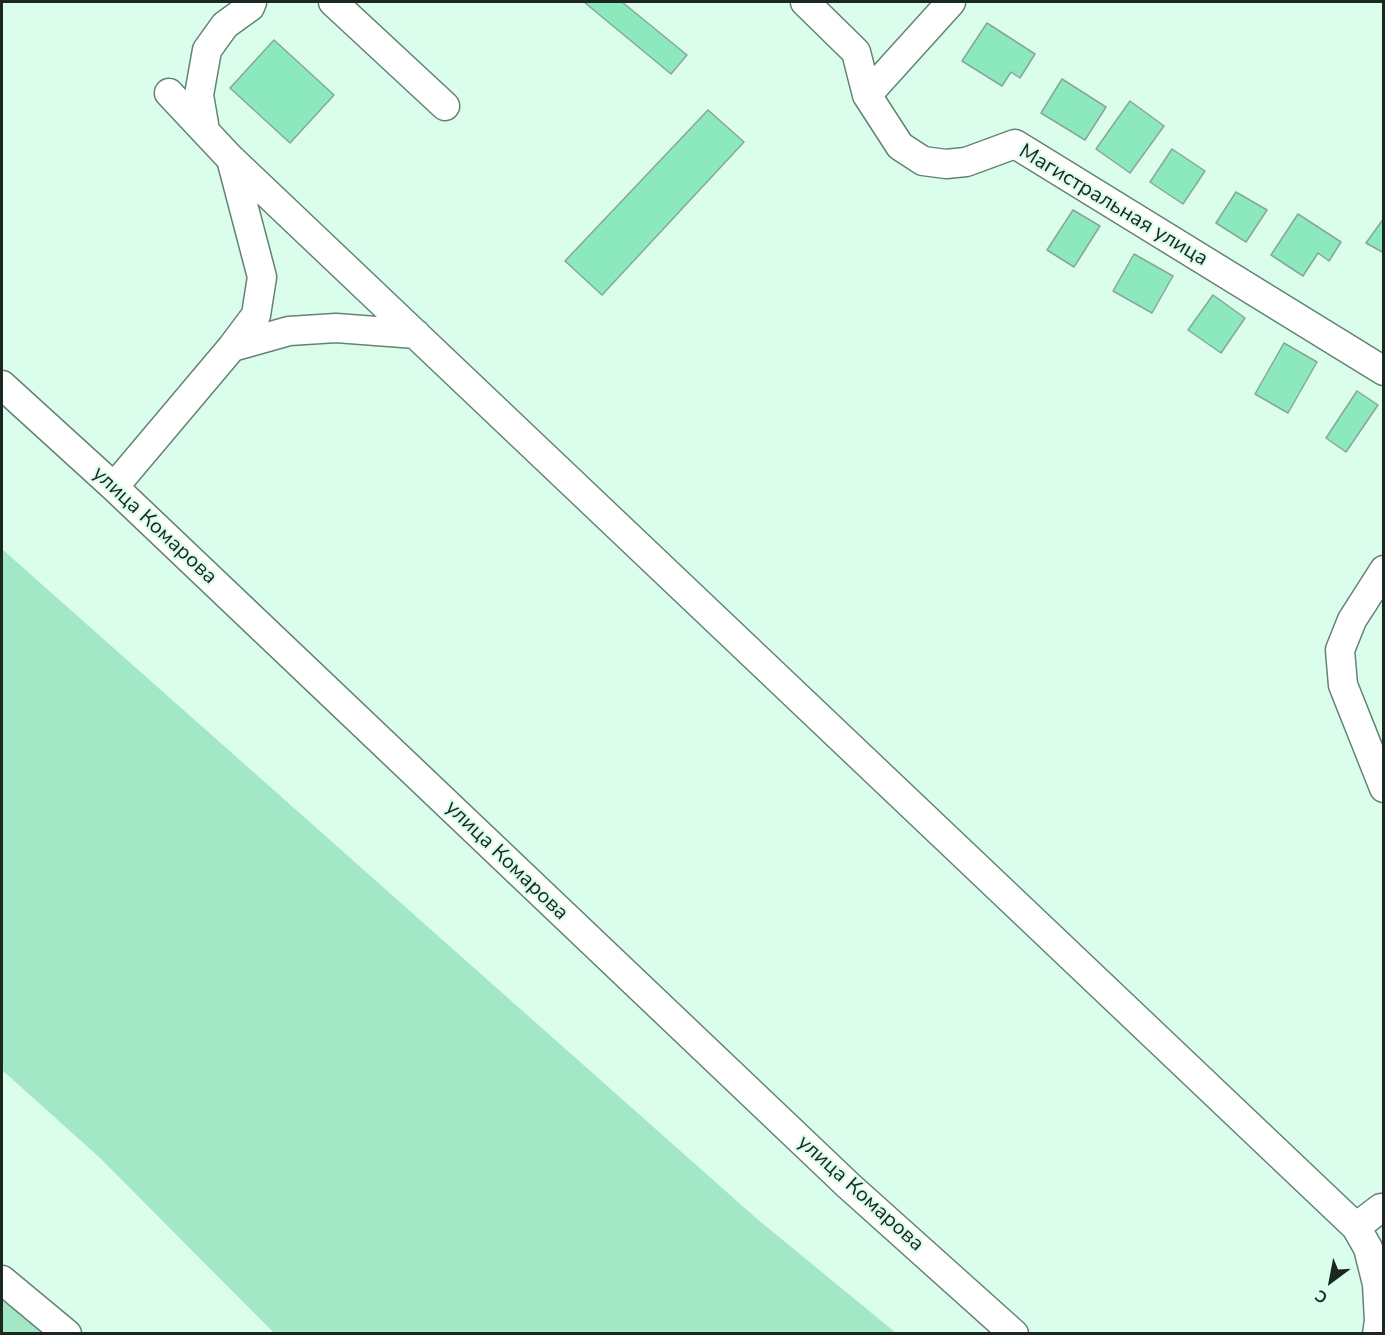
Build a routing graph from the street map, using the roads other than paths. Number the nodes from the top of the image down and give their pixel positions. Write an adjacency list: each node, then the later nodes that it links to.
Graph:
1 (252, 2): 8 (street)
2 (333, 2): 7 (street)
3 (805, 2): 6 (street)
4 (951, 2): 6 (street)
5 (169, 93): 8 (street)
6 (867, 95): 12 (street, Магистральная улица)
7 (445, 106)
8 (205, 130): 9 (street)
9 (231, 159): 10 (street); 11 (street)
10 (416, 334): 11 (street); 18 (street)
11 (232, 347): 14 (street)
12 (1383, 371)
13 (2, 385): 14 (street, улица Комарова)
14 (114, 487): 21 (street, улица Комарова)
15 (1383, 570): 16 (street)
16 (1383, 788)
17 (1382, 1207): 18 (street)
18 (1356, 1227): 22 (street)
19 (2, 1280): 20 (street)
20 (67, 1334)
21 (1014, 1334)
22 (1377, 1334)

